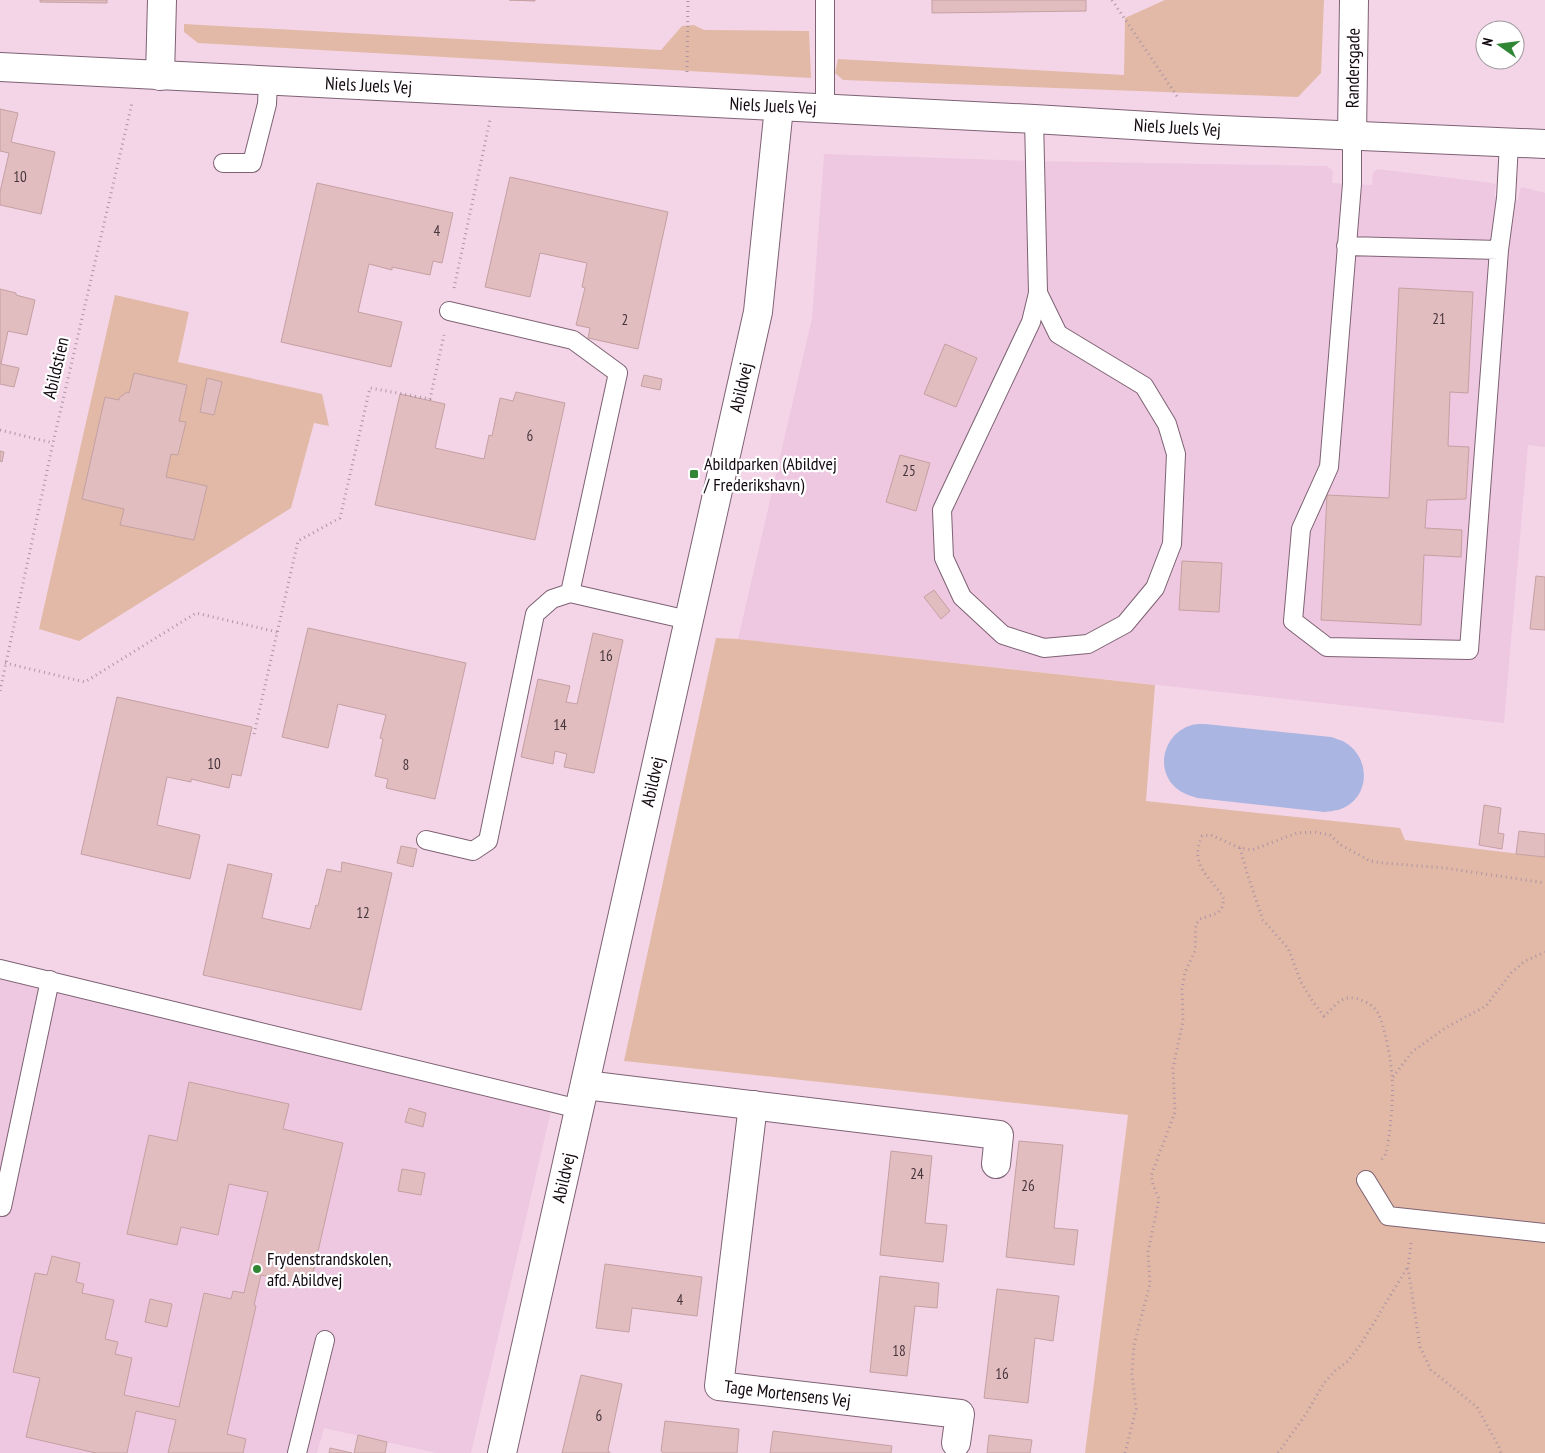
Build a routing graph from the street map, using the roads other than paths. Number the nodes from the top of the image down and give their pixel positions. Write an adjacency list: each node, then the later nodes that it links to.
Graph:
1 (162, 0): 5 (street)
2 (825, 0): 8 (lane)
3 (1354, 0): 10 (street, Randersgade)
4 (0, 67): 5 (street, Niels Juels Vej)
5 (147, 76): 6 (street, Niels Juels Vej)
6 (268, 82): 7 (street, Niels Juels Vej); 13 (lane)
7 (779, 107): 8 (street, Niels Juels Vej); 19 (street, Abildvej)
8 (825, 110): 9 (street, Niels Juels Vej)
9 (1034, 119): 10 (street, Niels Juels Vej); 16 (lane)
10 (1352, 136): 11 (street, Niels Juels Vej); 14 (lane)
11 (1510, 144): 12 (street, Niels Juels Vej); 15 (lane)
12 (1545, 144)
13 (223, 163)
14 (1346, 246): 15 (lane); 15 (lane)
15 (1499, 250)
16 (1038, 293): 16 (lane)
17 (449, 311): 18 (lane)
18 (570, 594): 19 (lane); 20 (lane)
19 (688, 620): 23 (street, Abildvej)
20 (426, 840)
21 (0, 968): 22 (lane)
22 (50, 980): 23 (lane); 27 (lane)
23 (582, 1097): 24 (street); 32 (street, Abildvej)
24 (753, 1105): 25 (street); 30 (street, Tage Mortensens Vej)
25 (996, 1164)
26 (1366, 1180): 28 (lane)
27 (2, 1207)
28 (1545, 1233)
29 (325, 1340): 31 (lane)
30 (956, 1443)
31 (297, 1453)
32 (502, 1453)

